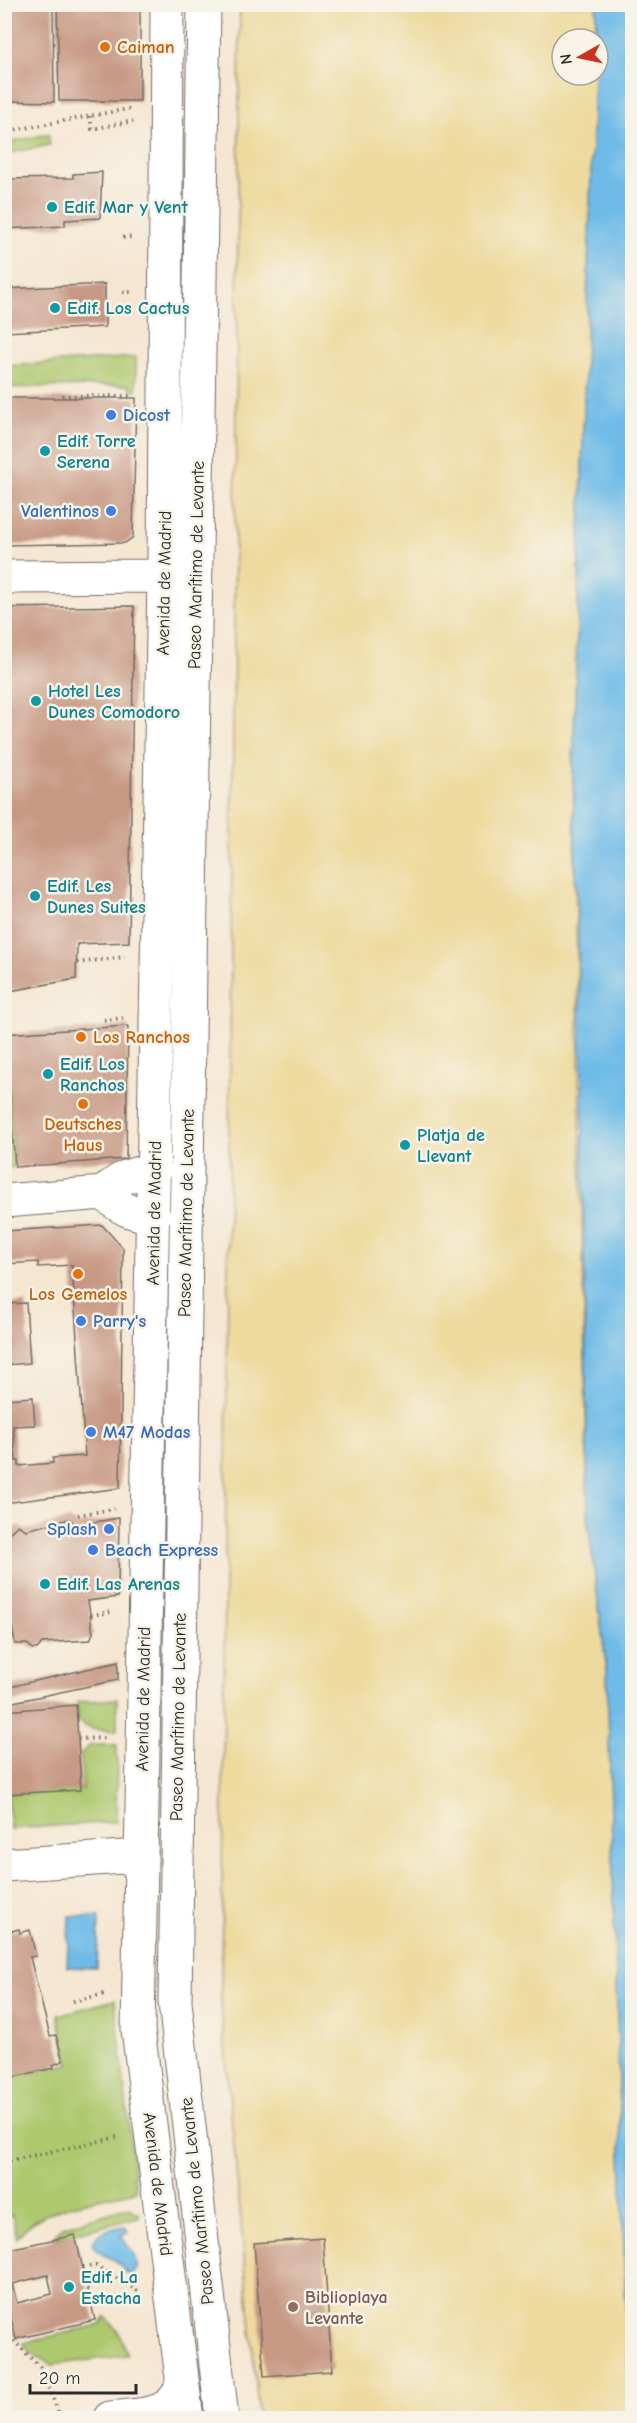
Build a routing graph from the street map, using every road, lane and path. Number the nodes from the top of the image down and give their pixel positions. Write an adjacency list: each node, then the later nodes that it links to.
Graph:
1 (167, 4): 3 (street, Avenida de Madrid)
2 (204, 4): 29 (street, Paseo Marítimo de Levante)
3 (166, 102): 4 (path); 7 (street, Avenida de Madrid)
4 (90, 116): 5 (path); 6 (path)
5 (134, 121)
6 (4, 132)
7 (165, 395): 8 (path); 9 (street, Avenida de Madrid)
8 (62, 396)
9 (164, 576): 10 (street); 12 (street, Avenida de Madrid)
10 (8, 592): 11 (path)
11 (11, 640)
12 (158, 956): 13 (path); 14 (street, Avenida de Madrid)
13 (77, 963)
14 (154, 1170): 15 (street); 17 (street, Avenida de Madrid)
15 (104, 1193): 16 (street); 17 (street)
16 (4, 1201)
17 (154, 1216): 18 (street, Avenida de Madrid)
18 (139, 1856): 19 (street); 23 (street, Avenida de Madrid)
19 (4, 1865)
20 (116, 2137): 21 (path)
21 (4, 2162)
22 (83, 2267): 23 (path)
23 (171, 2291): 25 (street, Avenida de Madrid)
24 (4, 2306): 26 (path)
25 (182, 2383): 27 (street); 28 (street, Avenida de Madrid)
26 (61, 2418)
27 (122, 2418)
28 (187, 2418)
29 (222, 2418)

